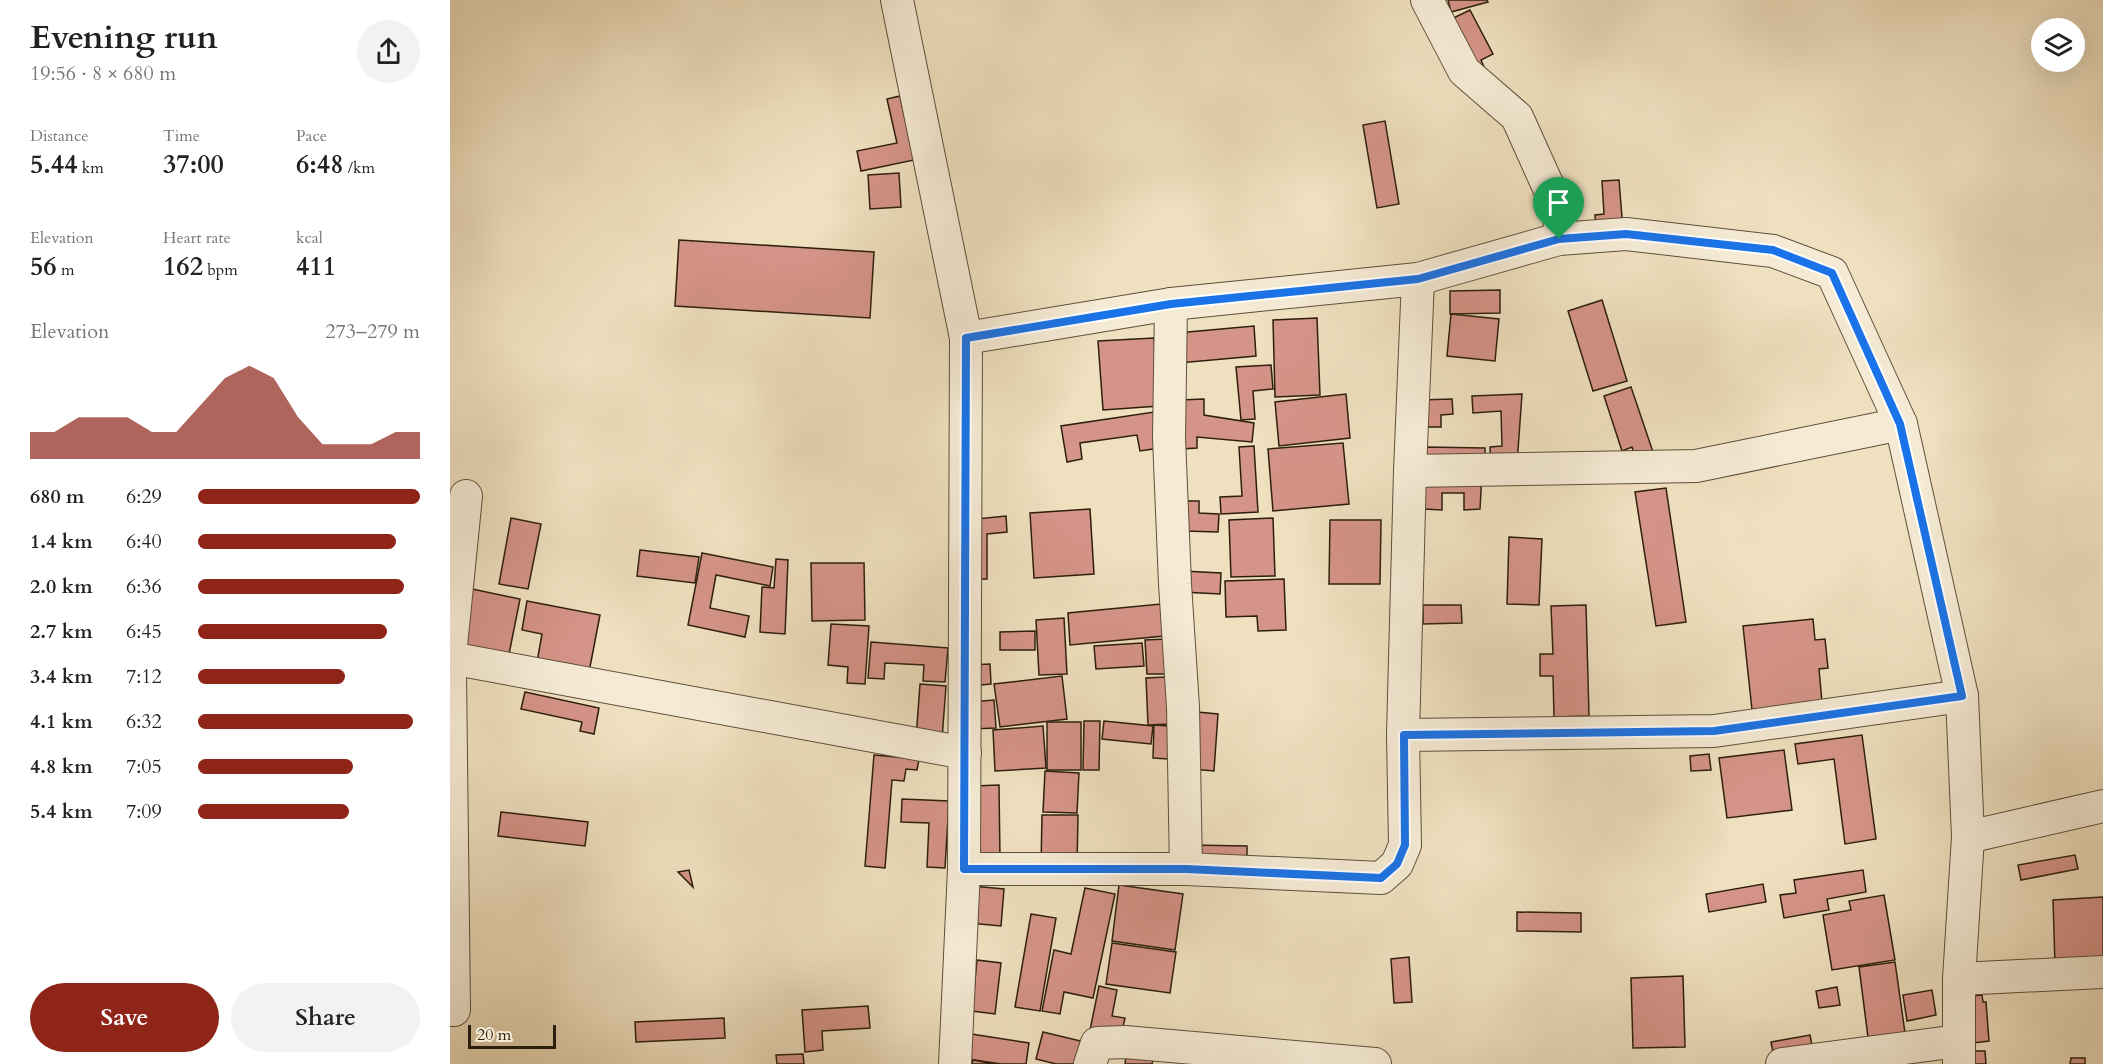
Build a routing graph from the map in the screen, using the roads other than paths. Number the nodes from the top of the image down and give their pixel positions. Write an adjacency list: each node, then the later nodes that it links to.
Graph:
1 (897, 0): 6 (street)
2 (1427, 0): 3 (street)
3 (1559, 239): 4 (street); 7 (street)
4 (1418, 279): 5 (street); 8 (street)
5 (1171, 304): 6 (street); 18 (street)
6 (966, 338): 14 (street)
7 (1900, 424): 8 (street); 12 (street)
8 (1410, 471): 13 (street)
9 (466, 496): 10 (street)
10 (450, 657): 14 (street)
11 (450, 673): 21 (street)
12 (1962, 696): 13 (street); 16 (street)
13 (1404, 735): 18 (street)
14 (965, 753): 17 (street)
15 (2103, 807): 16 (street)
16 (1968, 837): 20 (street)
17 (964, 869): 18 (street); 23 (street)
18 (1186, 869)
19 (2103, 972): 20 (street)
20 (1959, 979): 22 (street)
21 (450, 1010)
22 (1959, 1052): 26 (street)
23 (955, 1064)
24 (1090, 1064): 25 (street)
25 (1375, 1064)
26 (1782, 1064)

